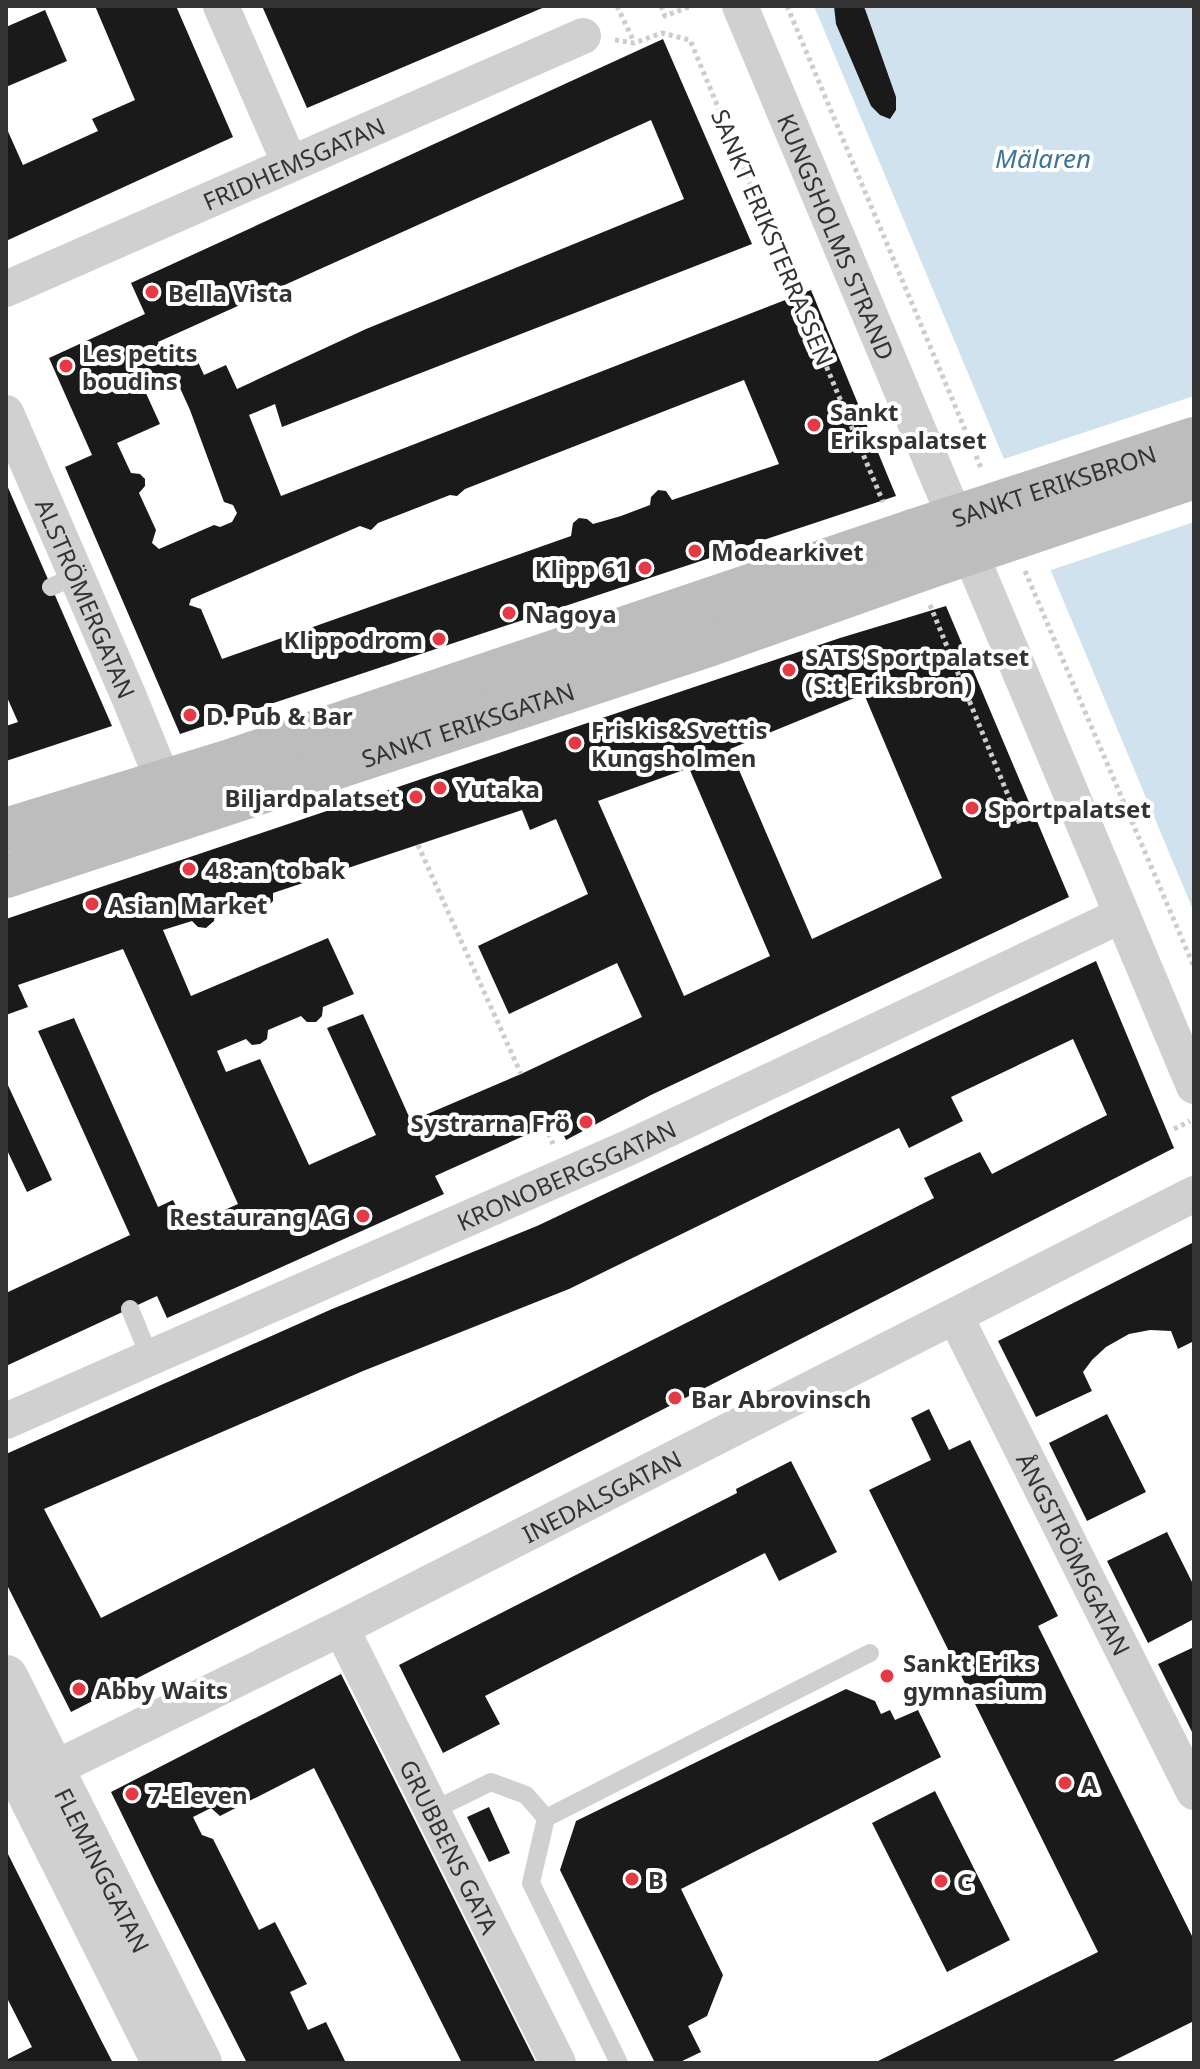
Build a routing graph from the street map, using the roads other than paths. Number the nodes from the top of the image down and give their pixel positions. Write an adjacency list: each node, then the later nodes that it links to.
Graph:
1 (221, 6): 4 (street)
2 (740, 6): 13 (street, KUNGSHOLMS STRAND)
3 (583, 36): 4 (street, FRIDHEMSGATAN)
4 (290, 164): 5 (street, FRIDHEMSGATAN)
5 (6, 289)
6 (6, 413): 10 (street, ALSTRÖMERGATAN)
7 (1194, 439): 9 (main road, SANKT ERIKSBRON, bridge)
8 (1194, 477): 9 (main road, SANKT ERIKSBRON, bridge)
9 (917, 559): 10 (main road, SANKT ERIKSGATAN); 12 (main road, SANKT ERIKSGATAN)
10 (164, 783): 11 (main road, SANKT ERIKSGATAN)
11 (6, 830)
12 (6, 876)
13 (1122, 915): 14 (street, KUNGSHOLMS STRAND); 18 (street, KRONOBERGSGATAN)
14 (1194, 1086)
15 (1194, 1194): 17 (street, INEDALSGATAN)
16 (130, 1309): 18 (lane)
17 (955, 1316): 20 (street, INEDALSGATAN); 24 (street, ÅNGSTRÖMSGATAN)
18 (150, 1358): 19 (street, KRONOBERGSGATAN)
19 (6, 1421)
20 (341, 1628): 23 (street, INEDALSGATAN); 25 (street, GRUBBENS GATA)
21 (870, 1653): 26 (lane)
22 (6, 1677): 23 (street, FLEMINGGATAN)
23 (22, 1774): 27 (street, FLEMINGGATAN); 28 (street, FLEMINGGATAN)
24 (1194, 1792)
25 (432, 1811): 26 (lane); 29 (street, GRUBBENS GATA)
26 (546, 1818): 30 (lane)
27 (164, 2063)
28 (200, 2063)
29 (558, 2063)
30 (619, 2063)

